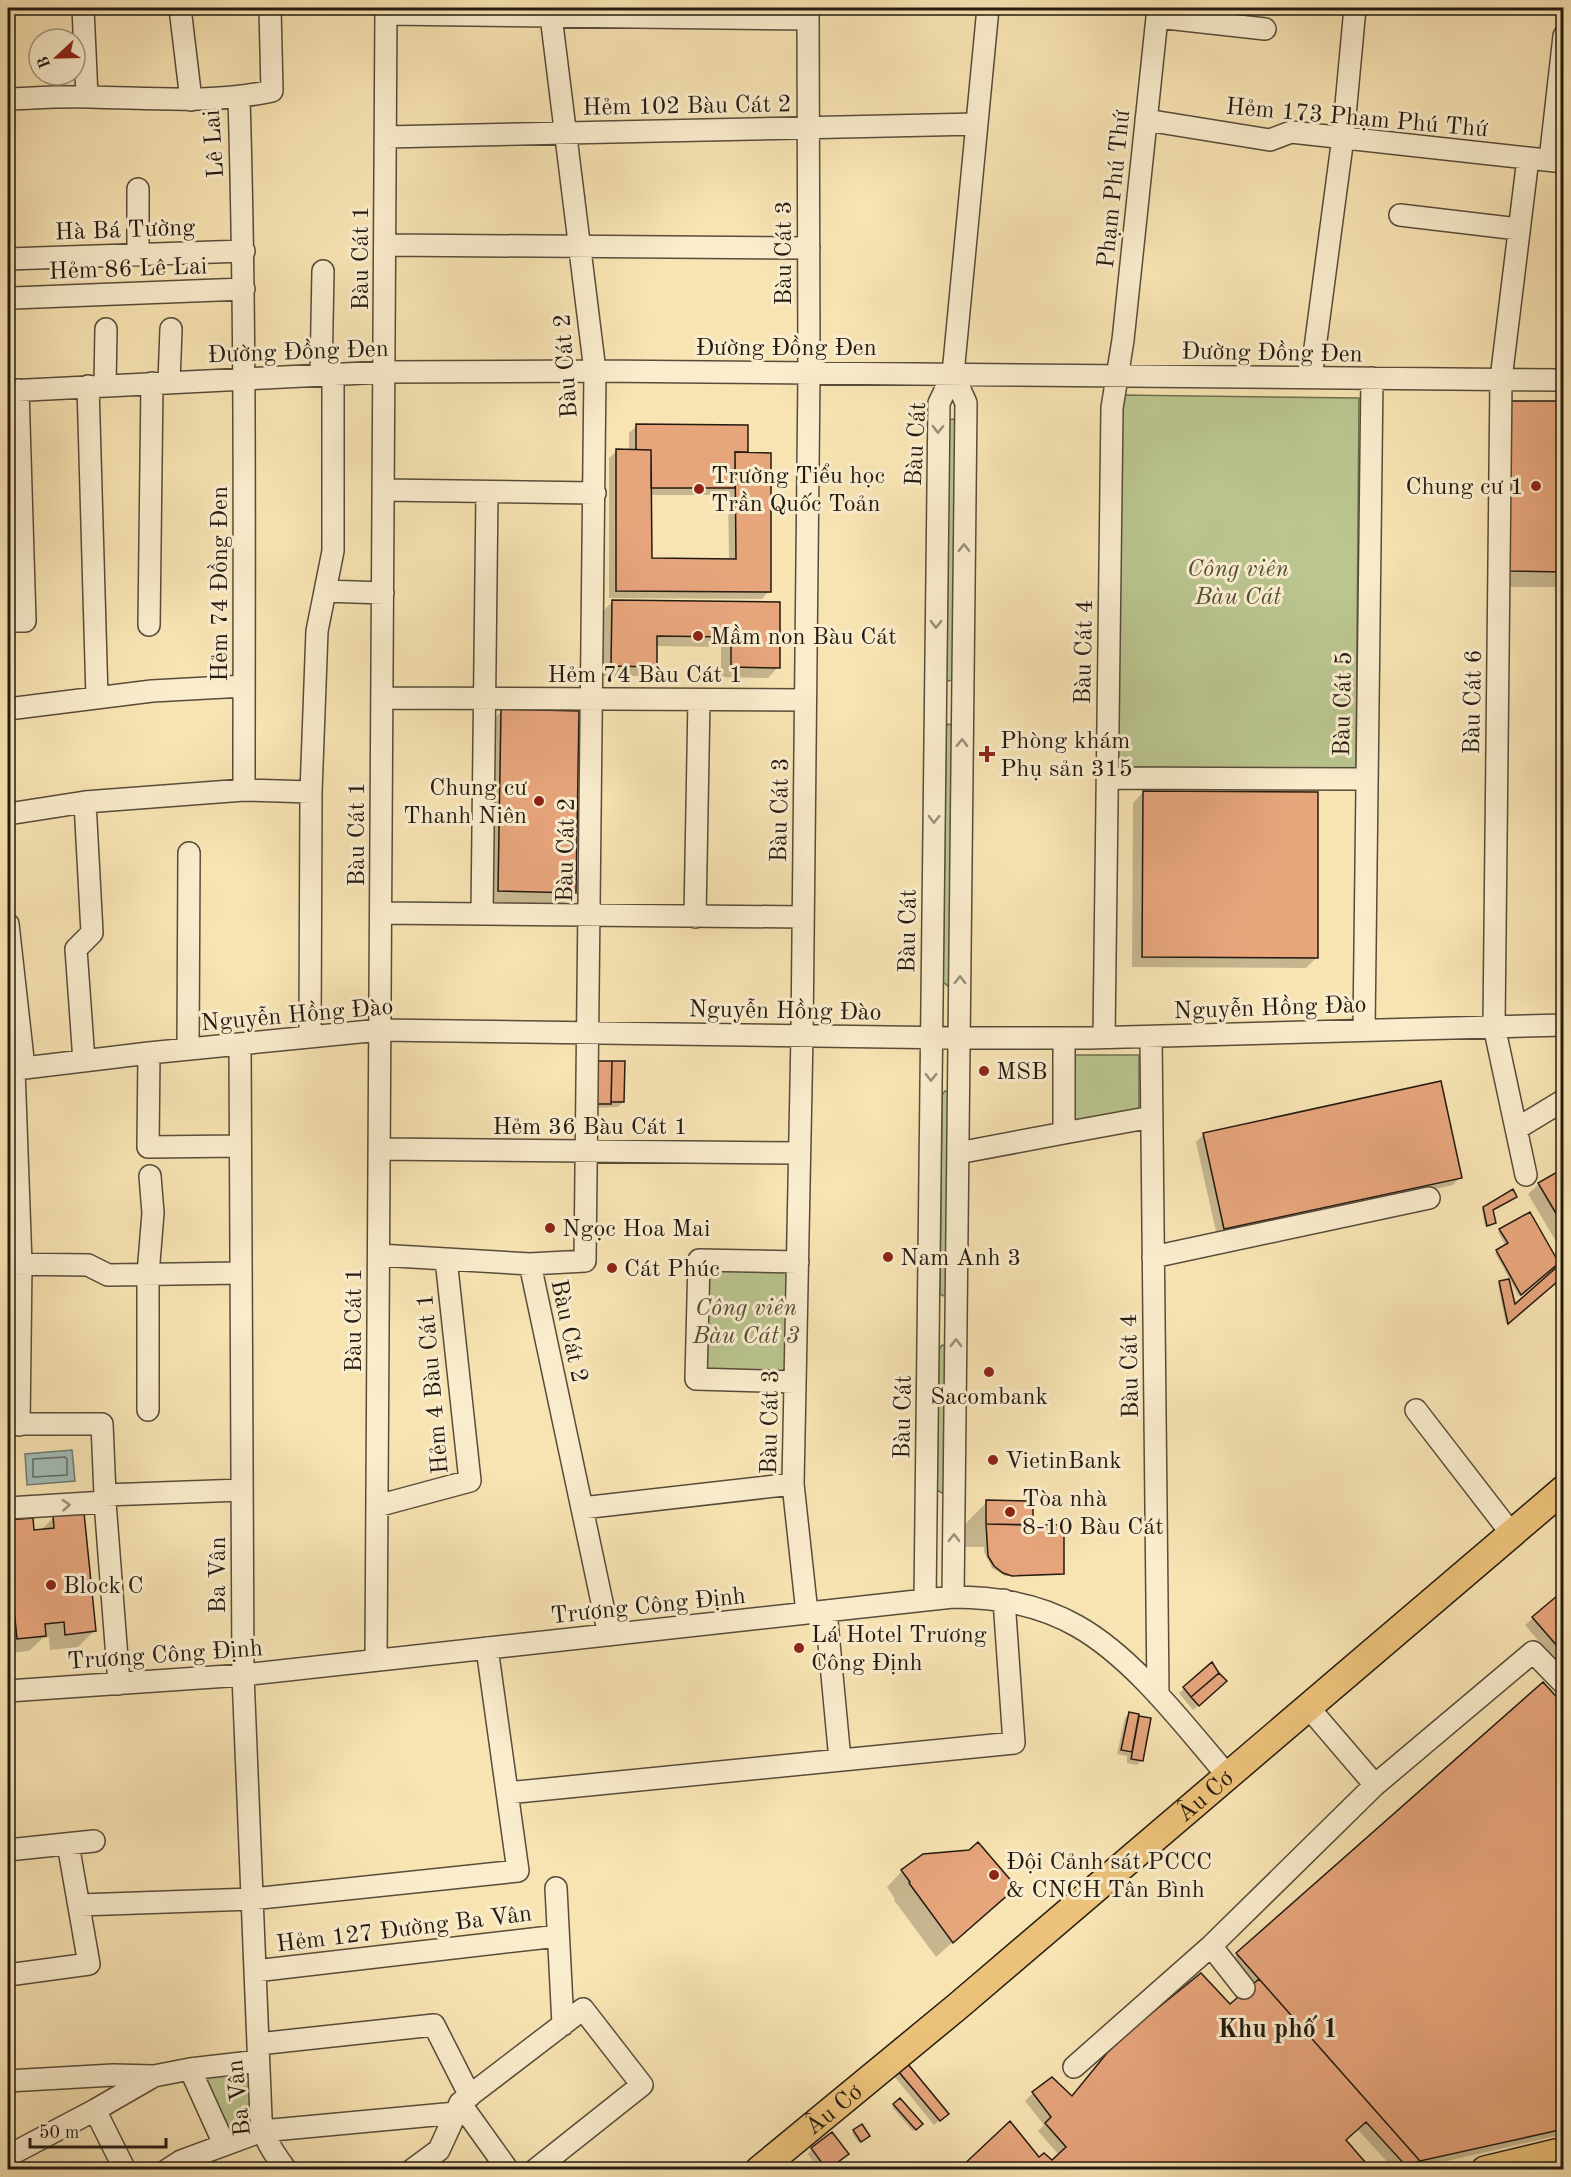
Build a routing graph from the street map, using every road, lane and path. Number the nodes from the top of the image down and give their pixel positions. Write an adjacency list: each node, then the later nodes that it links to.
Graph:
1 (83, 8): 12 (street)
2 (180, 8): 15 (street)
3 (270, 8): 13 (street)
4 (988, 8): 17 (street, Bàu Cát)
5 (1355, 8): 21 (street)
6 (386, 11): 7 (street); 20 (street, Bàu Cát 1)
7 (551, 12): 9 (street); 19 (street, Bàu Cát 2)
8 (1158, 12): 10 (street); 16 (street, Phạm Phú Thứ)
9 (808, 13): 18 (street, Bàu Cát 3)
10 (1265, 29)
11 (1563, 36): 23 (street)
12 (87, 97): 14 (street, Lê Lai); 15 (street, Lê Lai)
13 (239, 98): 15 (street, Lê Lai); 30 (street, Lê Lai)
14 (8, 99)
15 (190, 100)
16 (1146, 120): 21 (street, Hẻm 173 Phạm Phú Thứ); 43 (street, Phạm Phú Thứ)
17 (977, 124): 18 (street, Hẻm 102 Bàu Cát 2); 42 (street, Bàu Cát)
18 (808, 128): 19 (street, Hẻm 102 Bàu Cát 2); 29 (street, Bàu Cát 3)
19 (566, 133): 20 (street, Hẻm 102 Bàu Cát 2); 28 (street, Bàu Cát 2)
20 (386, 137): 27 (street, Bàu Cát 1)
21 (1343, 137): 22 (street, Hẻm 173 Phạm Phú Thứ); 45 (street)
22 (1528, 158): 23 (street, Hẻm 173 Phạm Phú Thứ); 26 (street, Bàu Cát 6)
23 (1557, 161)
24 (138, 189): 31 (street)
25 (1400, 215): 26 (street)
26 (1518, 229): 47 (street, Bàu Cát 6)
27 (385, 245): 28 (street); 39 (street, Bàu Cát 1)
28 (580, 246): 29 (street); 38 (street, Bàu Cát 2)
29 (809, 248): 40 (street, Bàu Cát 3)
30 (244, 251): 31 (street, Hà Bá Tường); 34 (street, Lê Lai)
31 (138, 255): 32 (street, Hà Bá Tường)
32 (8, 259)
33 (323, 271): 41 (street)
34 (244, 289): 35 (street, Hẻm 86 Lê Lai); 44 (street, Lê Lai)
35 (13, 298)
36 (106, 329): 50 (street)
37 (171, 329): 49 (street)
38 (596, 371): 39 (street, Đường Đồng Đen); 40 (street, Đường Đồng Đen); 54 (street, Bàu Cát 2)
39 (384, 372): 41 (street, Đường Đồng Đen); 52 (street, Bàu Cát 1)
40 (809, 373): 42 (street, Đường Đồng Đen); 65 (street, Bàu Cát 3)
41 (327, 374): 44 (street, Đường Đồng Đen); 55 (street)
42 (953, 374): 43 (street, Đường Đồng Đen); 66 (street, Bàu Cát, one-way to 66); 67 (street, Bàu Cát, one-way to 42)
43 (1117, 375): 45 (street, Đường Đồng Đen); 69 (street, Bàu Cát 4)
44 (245, 378): 49 (street, Đường Đồng Đen); 59 (street, Hẻm 74 Đồng Đen)
45 (1311, 378): 46 (street, Đường Đồng Đen)
46 (1372, 378): 47 (street, Đường Đồng Đen); 70 (street, Bàu Cát 5)
47 (1501, 380): 48 (street, Đường Đồng Đen); 83 (street, Bàu Cát 6)
48 (1563, 380)
49 (161, 382): 50 (street, Đường Đồng Đen); 58 (street)
50 (96, 386): 51 (street, Đường Đồng Đen); 60 (street)
51 (13, 390): 57 (street)
52 (384, 490): 53 (street); 56 (street, Bàu Cát 1)
53 (487, 492): 54 (street); 62 (street)
54 (595, 493): 63 (street, Bàu Cát 2)
55 (325, 591): 56 (street); 72 (street)
56 (383, 593): 61 (street, Bàu Cát 1)
57 (8, 621)
58 (149, 625)
59 (244, 686): 60 (street); 71 (street, Hẻm 74 Đồng Đen)
60 (97, 698): 68 (street)
61 (382, 698): 62 (street, Hẻm 74 Bàu Cát 1); 76 (street, Bàu Cát 1)
62 (484, 698): 63 (street, Hẻm 74 Bàu Cát 1); 77 (street)
63 (592, 699): 64 (street, Hẻm 74 Bàu Cát 1); 78 (street, Bàu Cát 2)
64 (699, 700): 65 (street, Hẻm 74 Bàu Cát 1); 79 (street)
65 (805, 700): 80 (street, Bàu Cát 3)
66 (935, 700): 67 (street); 91 (street, Bàu Cát, one-way to 91)
67 (962, 701): 92 (street, Bàu Cát, one-way to 67)
68 (8, 709)
69 (1107, 778): 70 (street); 90 (street, Bàu Cát 4)
70 (1367, 779): 85 (street, Bàu Cát 5)
71 (244, 790): 72 (street); 73 (street)
72 (311, 792): 89 (street)
73 (86, 802): 74 (street); 97 (street)
74 (8, 814)
75 (189, 853): 95 (street)
76 (381, 913): 77 (street); 84 (street, Bàu Cát 1)
77 (482, 914): 78 (street)
78 (590, 915): 79 (street); 86 (street, Bàu Cát 2)
79 (695, 917): 80 (street)
80 (803, 918): 87 (street, Bàu Cát 3)
81 (8, 924): 98 (street)
82 (1563, 1025): 83 (street, Nguyễn Hồng Đào)
83 (1494, 1026): 85 (street, Nguyễn Hồng Đào); 101 (street, Bàu Cát 6)
84 (380, 1030): 86 (street, Nguyễn Hồng Đào); 89 (street, Nguyễn Hồng Đào); 104 (street, Bàu Cát 1)
85 (1364, 1030): 88 (street, Nguyễn Hồng Đào)
86 (589, 1033): 87 (street, Nguyễn Hồng Đào); 105 (street, Bàu Cát 2)
87 (802, 1035): 91 (street, Nguyễn Hồng Đào); 106 (street, Bàu Cát 3)
88 (1151, 1036): 90 (street, Nguyễn Hồng Đào); 100 (street, Bàu Cát 4)
89 (310, 1037): 94 (street, Nguyễn Hồng Đào)
90 (1104, 1037): 93 (street, Nguyễn Hồng Đào)
91 (932, 1038): 92 (street, Nguyễn Hồng Đào); 119 (street, Bàu Cát, one-way to 119)
92 (959, 1038): 93 (street, Nguyễn Hồng Đào); 107 (street, Bàu Cát)
93 (1064, 1038): 102 (street)
94 (240, 1044): 95 (street, Nguyễn Hồng Đào); 103 (street, Ba Vân)
95 (189, 1049): 96 (street, Nguyễn Hồng Đào)
96 (149, 1053): 97 (street, Nguyễn Hồng Đào); 103 (street)
97 (84, 1061): 98 (street, Nguyễn Hồng Đào)
98 (15, 1069): 115 (street)
99 (1563, 1100): 101 (street)
100 (1152, 1117): 102 (street); 112 (street, Bàu Cát 4)
101 (1516, 1129): 108 (street, Bàu Cát 6)
102 (1064, 1133): 107 (street)
103 (240, 1146): 117 (street, Ba Vân)
104 (380, 1149): 105 (street, Hẻm 36 Bàu Cát 1); 111 (street, Bàu Cát 1)
105 (587, 1151): 106 (street, Hẻm 36 Bàu Cát 1); 116 (street, Bàu Cát 2)
106 (799, 1153): 114 (street, Bàu Cát 3)
107 (958, 1153): 120 (street, Bàu Cát)
108 (1526, 1175)
109 (150, 1176): 118 (street)
110 (1429, 1198): 112 (street)
111 (379, 1255): 113 (street); 128 (street, Bàu Cát 1)
112 (1153, 1257): 143 (street, Bàu Cát 4)
113 (446, 1259): 116 (street); 128 (street, Hẻm 4 Bàu Cát 1)
114 (798, 1262): 121 (street, Bàu Cát 3); 121 (street)
115 (14, 1264): 118 (street); 124 (street)
116 (530, 1264): 130 (street, Bàu Cát 2)
117 (241, 1273): 118 (street); 127 (street, Ba Vân)
118 (148, 1274): 122 (street)
119 (928, 1316): 120 (street); 133 (street, Bàu Cát)
120 (956, 1317): 132 (street, Bàu Cát, one-way to 120)
121 (795, 1382): 125 (street, Bàu Cát 3)
122 (148, 1410)
123 (1416, 1410): 131 (street)
124 (13, 1425): 127 (street)
125 (794, 1484): 130 (street); 135 (street, Bàu Cát 3)
126 (1563, 1489): 131 (main road, Âu Cơ)
127 (242, 1490): 139 (street, Ba Vân)
128 (377, 1506): 138 (street, Bàu Cát 1)
129 (8, 1508): 140 (street, one-way to 140)
130 (582, 1508): 136 (street, Bàu Cát 2)
131 (1511, 1533): 144 (main road, Âu Cơ)
132 (953, 1597): 133 (street, Trương Công Định); 134 (street, Trương Công Định)
133 (925, 1600): 135 (street, Trương Công Định)
134 (1004, 1600): 143 (street, Trương Công Định); 145 (street)
135 (816, 1612): 136 (street, Trương Công Định); 145 (street, Bàu Cát 3)
136 (609, 1635): 137 (street, Trương Công Định)
137 (487, 1648): 138 (street, Trương Công Định); 148 (street)
138 (376, 1660): 139 (street, Trương Công Định)
139 (243, 1675): 140 (street, Trương Công Định); 153 (street, Ba Vân)
140 (119, 1684): 142 (street, Trương Công Định)
141 (1563, 1684): 147 (street)
142 (8, 1691)
143 (1158, 1695): 146 (street, Trương Công Định)
144 (1309, 1708): 146 (main road, Âu Cơ); 147 (street)
145 (840, 1760): 148 (street)
146 (1227, 1775): 172 (main road, Âu Cơ)
147 (1375, 1785): 156 (street)
148 (507, 1793): 153 (street)
149 (94, 1841): 150 (street)
150 (68, 1844): 151 (street); 154 (street)
151 (8, 1850)
152 (556, 1888): 155 (street)
153 (252, 1899): 154 (street); 157 (street, Ba Vân)
154 (80, 1905): 158 (street)
155 (558, 1936): 157 (street, Hẻm 127 Đường Ba Vân); 160 (street)
156 (1211, 1946): 159 (street); 162 (street)
157 (255, 1971): 161 (street, Ba Vân)
158 (8, 1975)
159 (1244, 1988)
160 (563, 2025): 166 (street); 178 (street)
161 (258, 2053): 163 (street); 166 (street); 168 (street, Ba Vân)
162 (1074, 2067)
163 (190, 2069): 164 (street); 169 (street)
164 (154, 2076): 165 (street); 167 (street)
165 (8, 2081)
166 (462, 2104): 168 (street); 176 (street); 177 (street)
167 (94, 2110): 171 (street); 174 (street)
168 (262, 2131): 169 (street); 175 (street, Ba Vân)
169 (224, 2144): 173 (street)
170 (1563, 2151): 179 (main road)
171 (8, 2156)
172 (775, 2164)
173 (171, 2168)
174 (124, 2169)
175 (286, 2169)
176 (412, 2169)
177 (508, 2169)
178 (535, 2169)
179 (1485, 2169)

